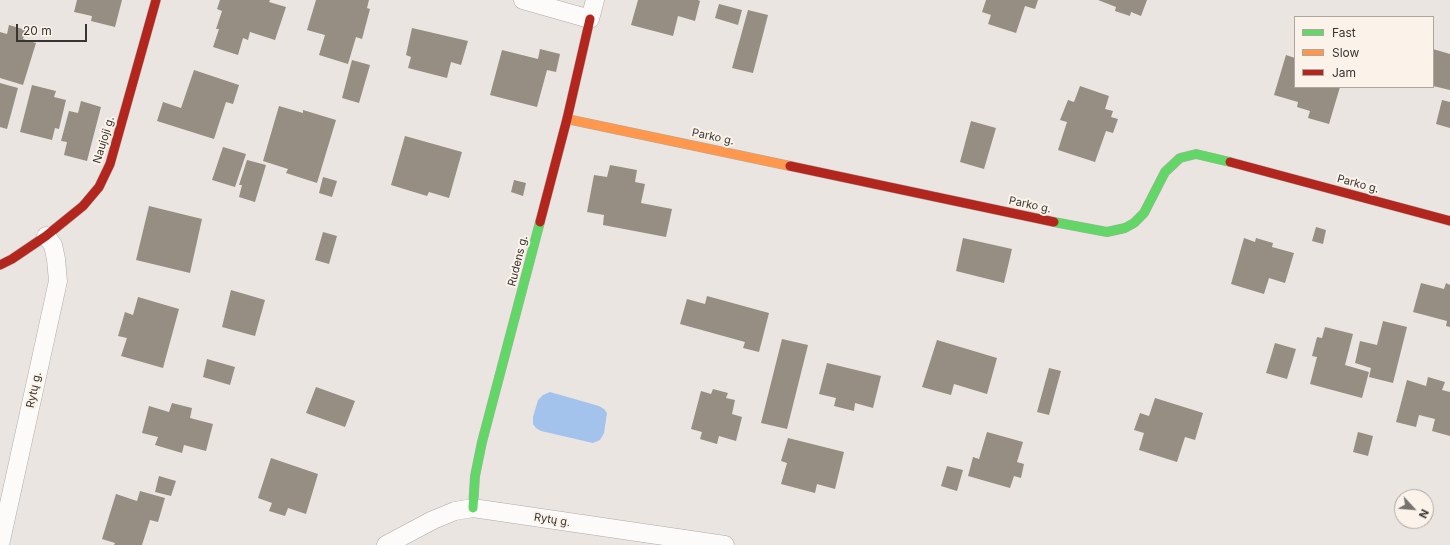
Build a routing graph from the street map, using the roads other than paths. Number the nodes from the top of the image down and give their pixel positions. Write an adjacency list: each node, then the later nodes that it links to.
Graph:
1 (156, 0): 7 (street, Naujoji g.)
2 (523, 0): 4 (street)
3 (595, 0): 4 (street)
4 (590, 19): 5 (street, Rudens g.)
5 (567, 119): 6 (street, Parko g.); 9 (street, Rudens g.)
6 (1450, 221)
7 (46, 236): 8 (street, Naujoji g.); 10 (street, Rytų g.)
8 (0, 265)
9 (473, 508): 11 (street, Rytų g.); 12 (street, Rytų g.)
10 (0, 545)
11 (386, 545)
12 (725, 545)

